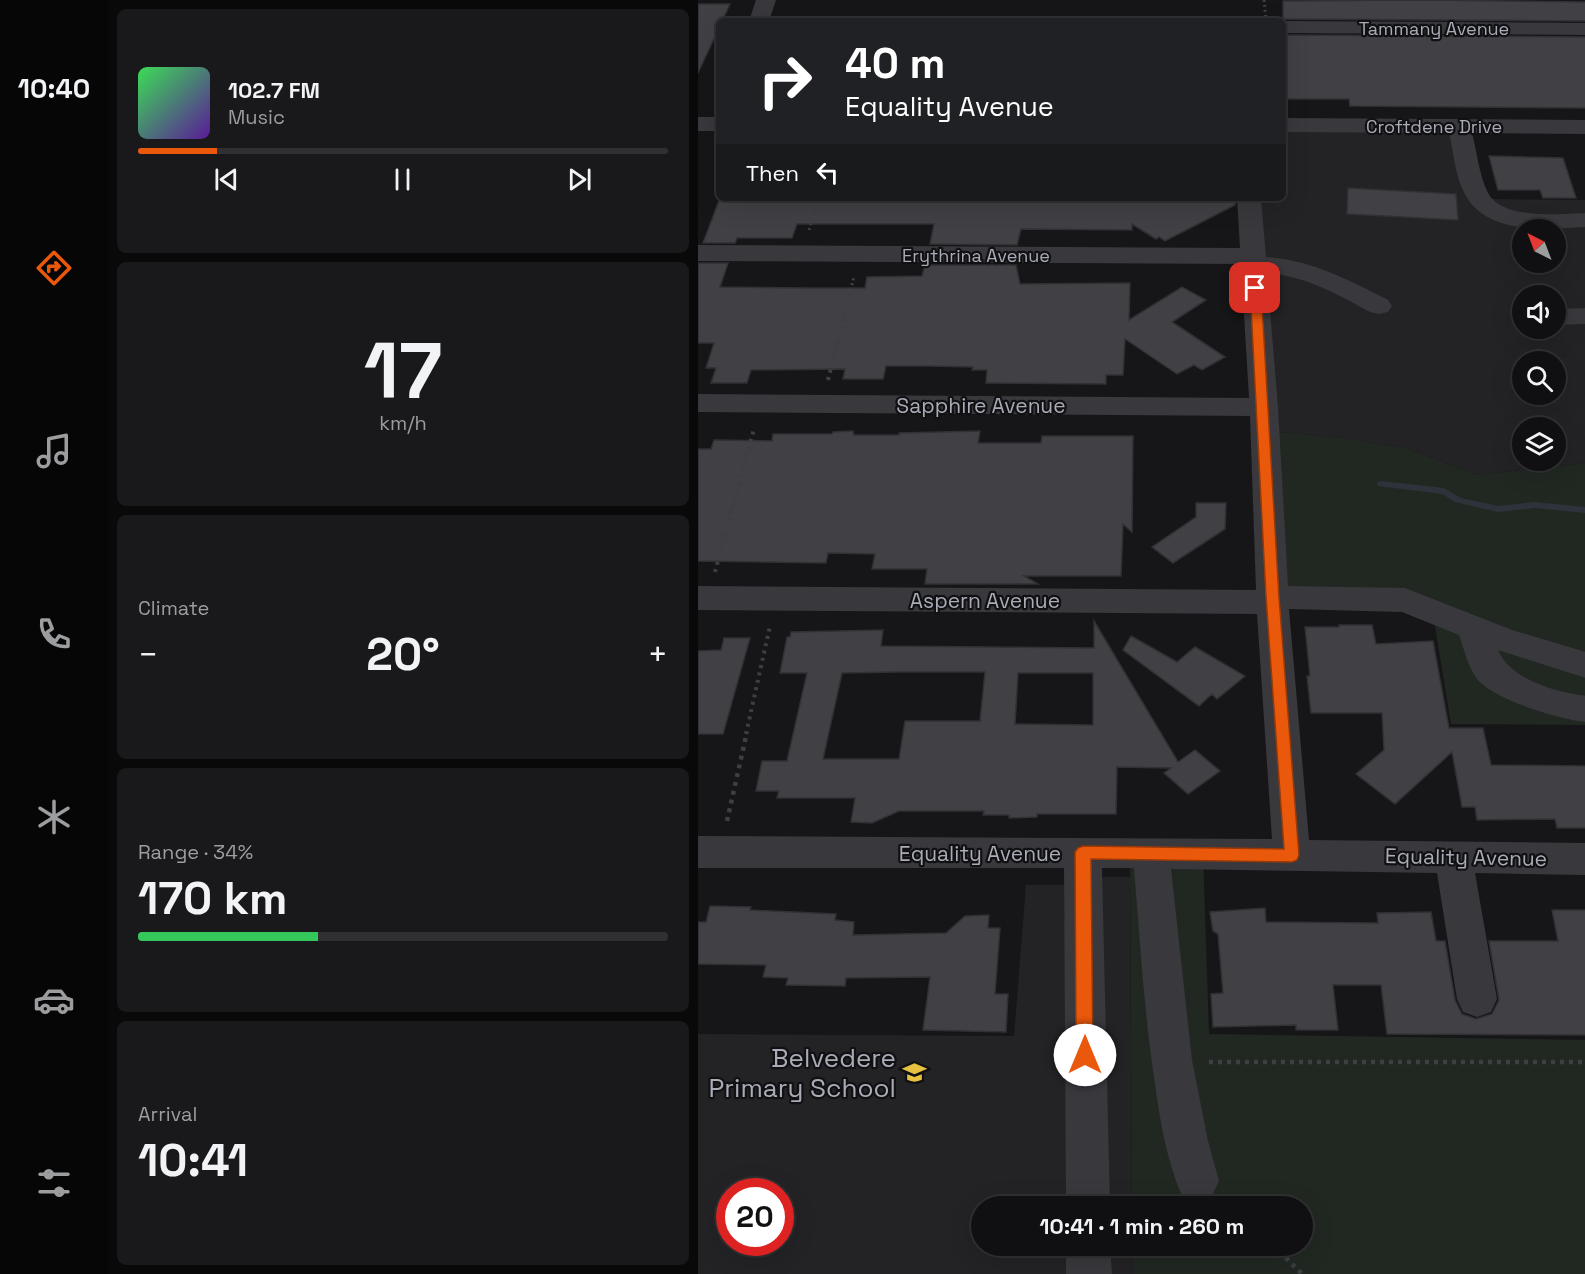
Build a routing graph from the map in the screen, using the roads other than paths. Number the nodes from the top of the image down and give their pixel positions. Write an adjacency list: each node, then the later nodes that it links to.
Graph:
1 (766, 0): 2 (street)
2 (760, 18)
3 (1286, 27): 4 (street, Tammany Avenue)
4 (1586, 28)
5 (698, 124): 6 (street)
6 (716, 124)
7 (1286, 125): 8 (street, Croftdene Drive)
8 (1459, 126): 9 (street, Croftdene Drive); 11 (street)
9 (1586, 127)
10 (1249, 201): 13 (street)
11 (1586, 220)
12 (698, 253): 13 (street, Erythrina Avenue)
13 (1254, 260): 14 (street, Erythrina Avenue); 18 (street)
14 (1379, 306)
15 (1586, 316): 16 (street)
16 (1566, 317)
17 (698, 403): 18 (street, Sapphire Avenue)
18 (1264, 406): 20 (street)
19 (703, 598): 20 (street, Aspern Avenue)
20 (1273, 599): 21 (street, Aspern Avenue); 27 (street)
21 (1472, 627): 22 (street, Aspern Avenue); 23 (street)
22 (1586, 664)
23 (1586, 709)
24 (709, 852): 25 (street, Equality Avenue)
25 (1083, 852): 26 (street, Equality Avenue); 32 (street)
26 (1151, 854): 27 (street, Equality Avenue); 31 (street)
27 (1292, 855): 28 (street, Equality Avenue)
28 (1444, 857): 29 (street, Equality Avenue); 30 (street)
29 (1586, 859)
30 (1467, 998)
31 (1197, 1181)
32 (1088, 1196)
33 (1088, 1256): 34 (street)
34 (1089, 1274)

